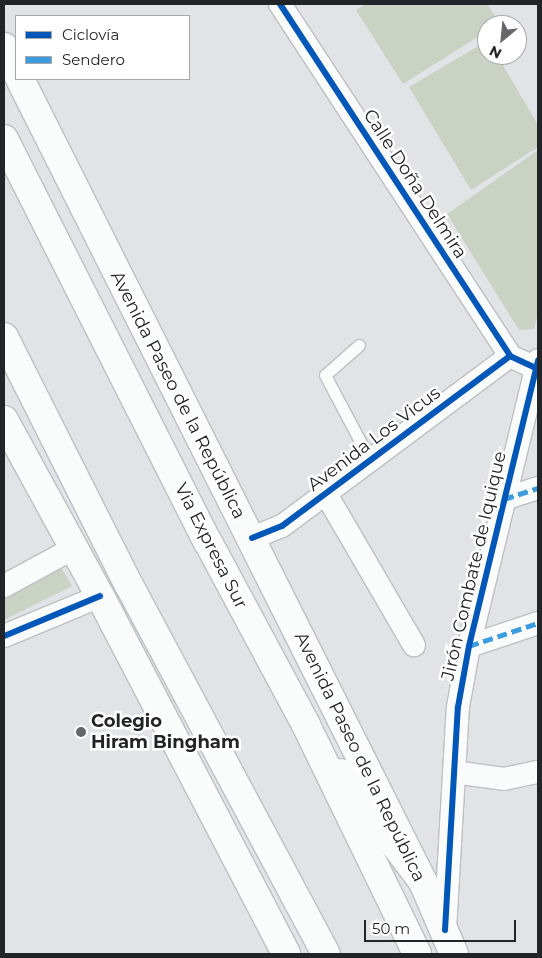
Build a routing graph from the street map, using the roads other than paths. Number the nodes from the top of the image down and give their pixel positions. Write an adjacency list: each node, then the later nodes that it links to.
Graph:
1 (280, 4): 8 (street, Calle Doña Delmira)
2 (4, 47): 3 (main road)
3 (15, 70)
4 (20, 80): 15 (main road, Avenida Paseo de la República)
5 (4, 139): 23 (main road, Via Expresa Sur)
6 (4, 337): 29 (main road)
7 (359, 345): 11 (lane)
8 (510, 356): 9 (street); 11 (street, Avenida Los Vicus)
9 (537, 364): 14 (street, Jirón Combate de Iquique)
10 (4, 420): 16 (main road)
11 (370, 460): 13 (street, Avenida Los Vicus)
12 (538, 488): 14 (street)
13 (326, 494): 15 (street, Avenida Los Vicus); 21 (street)
14 (504, 499): 22 (street, Jirón Combate de Iquique)
15 (252, 538): 26 (main road, Avenida Paseo de la República)
16 (74, 548): 17 (street); 18 (main road)
17 (4, 586)
18 (100, 596): 20 (street); 28 (main road)
19 (538, 623): 22 (street)
20 (4, 636)
21 (414, 645)
22 (469, 646): 24 (street, Jirón Combate de Iquique)
23 (306, 725): 26 (main road); 30 (main road, Via Expresa Sur)
24 (454, 772): 25 (street); 27 (street, Jirón Combate de Iquique)
25 (538, 772)
26 (423, 882): 27 (main road, Avenida Paseo de la República)
27 (449, 942)
28 (286, 954)
29 (326, 954)
30 (417, 954)

